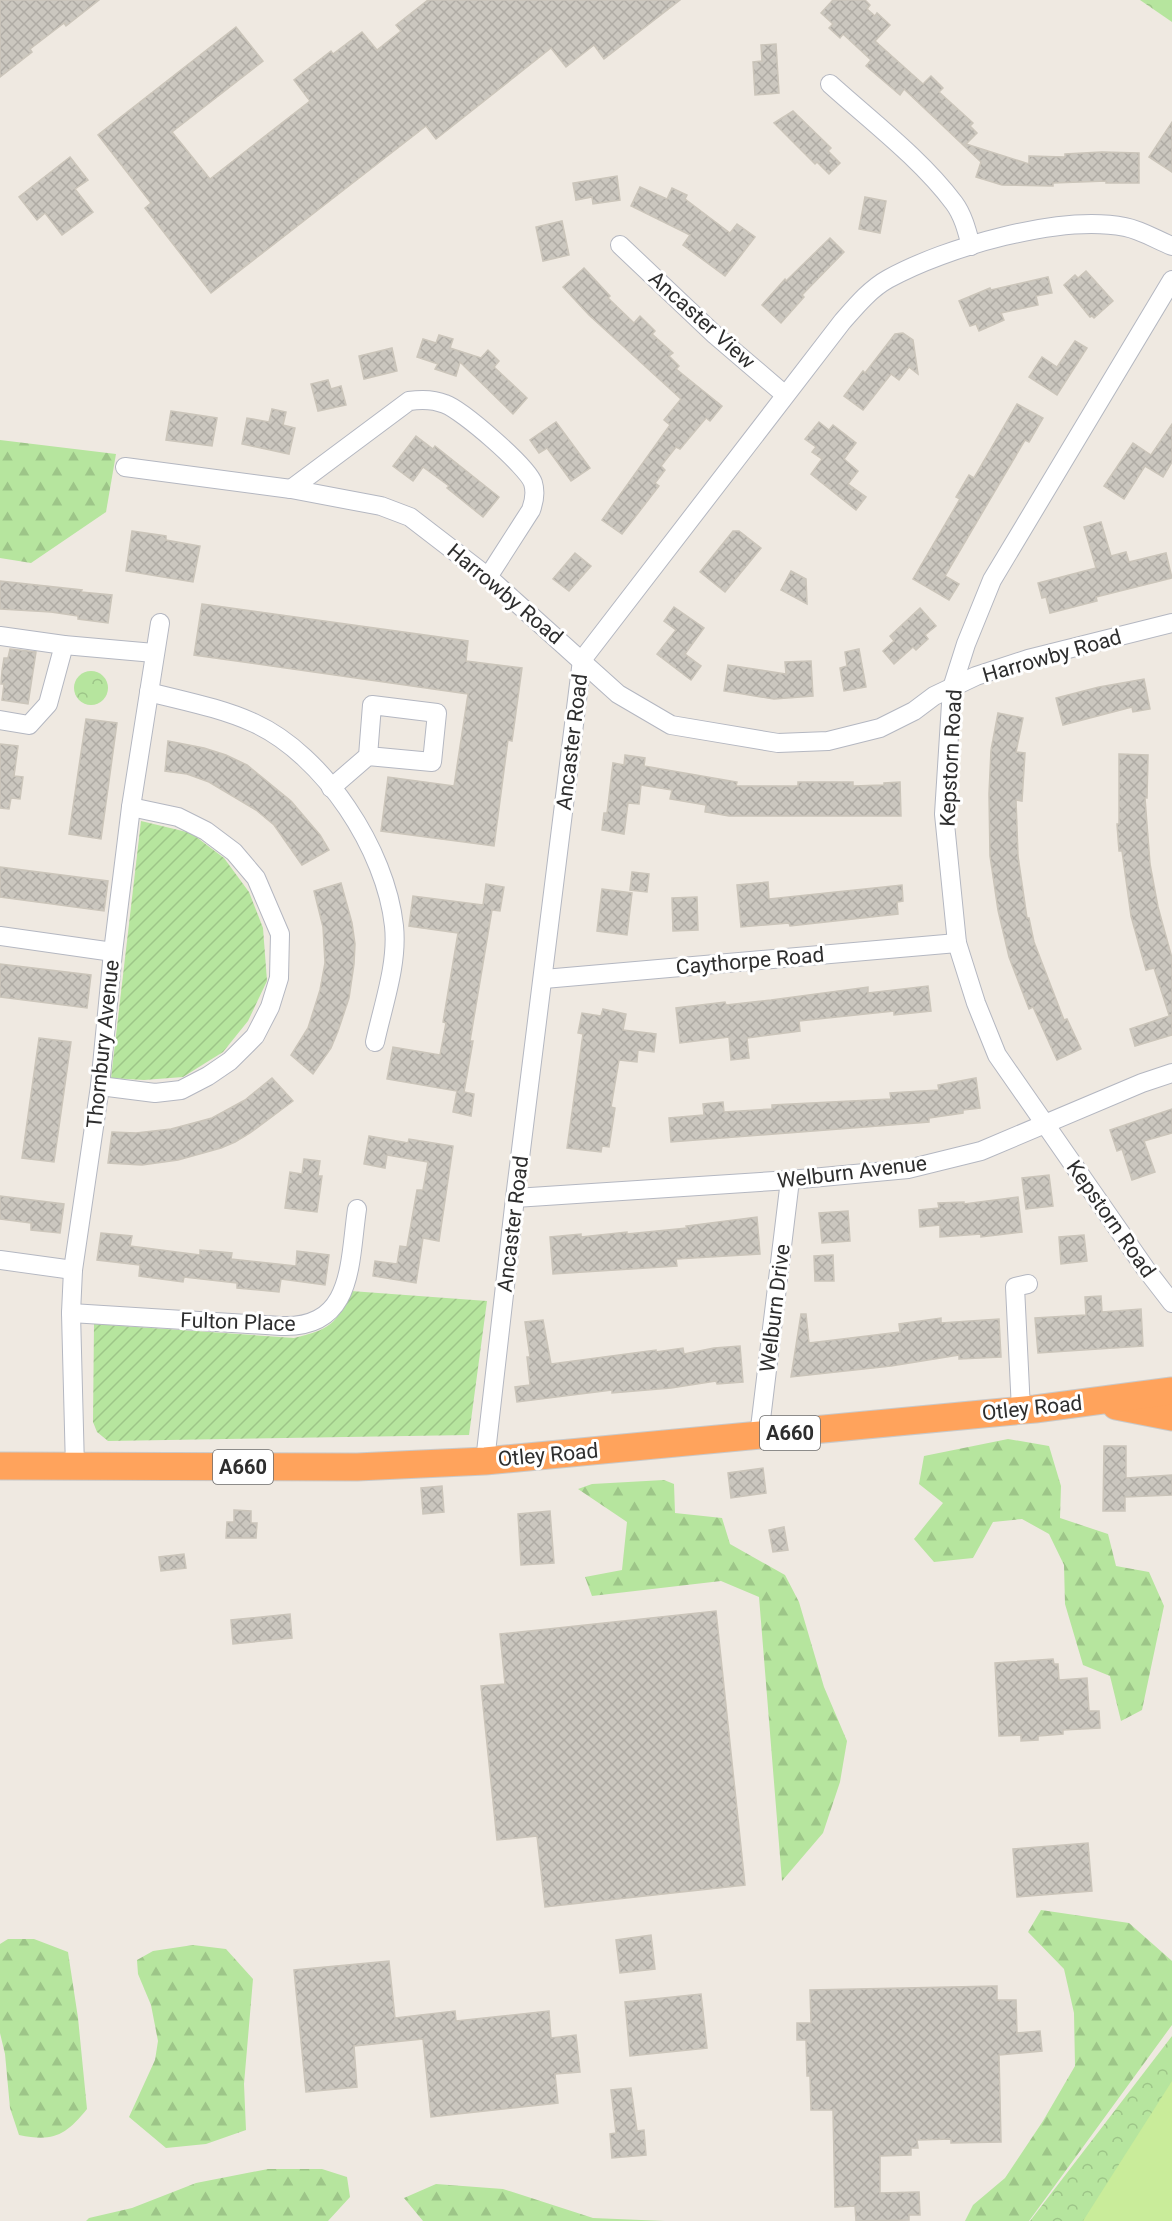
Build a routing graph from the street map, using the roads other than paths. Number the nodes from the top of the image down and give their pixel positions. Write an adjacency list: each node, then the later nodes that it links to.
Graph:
1 (830, 84): 3 (street)
2 (620, 245): 6 (street, Ancaster View)
3 (971, 246): 4 (street, Ancaster Road); 6 (street, Ancaster Road)
4 (1172, 246)
5 (1172, 280): 16 (street, Kepstorn Road)
6 (784, 394): 15 (street, Ancaster Road)
7 (125, 467): 8 (street, Harrowby Road)
8 (291, 489): 9 (street, Harrowby Road); 9 (street)
9 (488, 577): 15 (street, Harrowby Road)
10 (160, 623): 14 (street, Thornbury Avenue)
11 (1172, 624): 16 (street, Harrowby Road)
12 (0, 636): 13 (street)
13 (64, 645): 14 (street); 18 (street)
14 (154, 652): 17 (street, Thornbury Avenue)
15 (582, 660): 16 (street, Harrowby Road); 25 (street, Ancaster Road)
16 (952, 687): 23 (street, Kepstorn Road)
17 (149, 692): 20 (street); 21 (street, Thornbury Avenue)
18 (0, 720)
19 (368, 756): 19 (street); 20 (street)
20 (331, 788): 26 (street)
21 (131, 807): 24 (street, Thornbury Avenue); 28 (street)
22 (0, 936): 24 (street)
23 (957, 943): 25 (street, Caythorpe Road); 29 (street, Kepstorn Road)
24 (113, 952): 28 (street, Thornbury Avenue)
25 (544, 980): 31 (street, Ancaster Road)
26 (375, 1042)
27 (1172, 1073): 29 (street, Welburn Avenue)
28 (100, 1086): 34 (street, Thornbury Avenue)
29 (1045, 1125): 30 (street, Welburn Avenue); 36 (street, Kepstorn Road)
30 (790, 1180): 31 (street, Welburn Avenue); 42 (street, Welburn Drive)
31 (515, 1198): 43 (street, Ancaster Road)
32 (357, 1209): 37 (street, Fulton Place)
33 (0, 1260): 34 (street)
34 (73, 1270): 37 (street, Thornbury Avenue)
35 (1028, 1284): 40 (street)
36 (1172, 1303)
37 (71, 1312): 45 (street, Thornbury Avenue)
38 (1172, 1391): 39 (highway, Otley Road / A660)
39 (1094, 1402): 40 (highway, Otley Road / A660); 41 (highway, Otley Road / A660)
40 (1022, 1410): 42 (highway, Otley Road / A660)
41 (1172, 1417)
42 (759, 1436): 43 (highway, Otley Road / A660)
43 (485, 1461): 45 (highway, Otley Road / A660)
44 (0, 1466): 45 (highway, Otley Road / A660)
45 (75, 1468)

